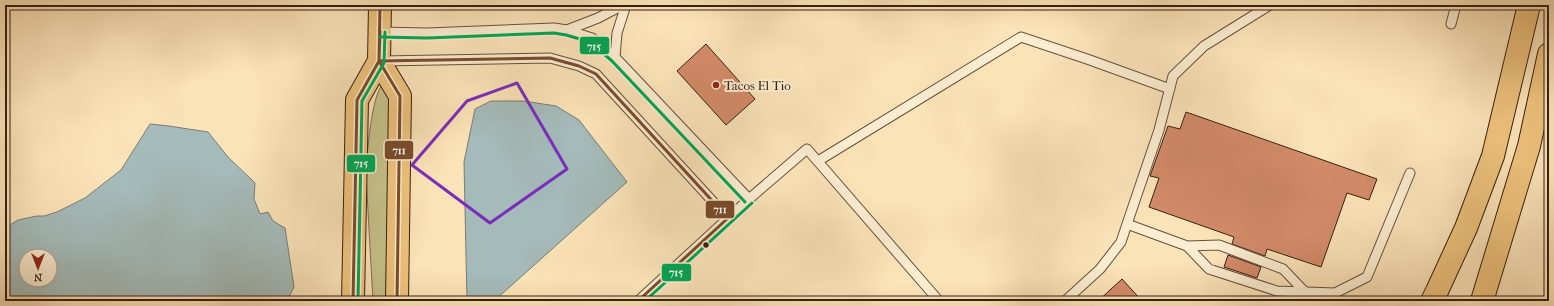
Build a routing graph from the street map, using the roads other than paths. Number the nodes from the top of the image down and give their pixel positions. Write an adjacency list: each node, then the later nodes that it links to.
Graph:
1 (380, 5): 8 (main road)
2 (625, 5): 7 (lane); 10 (lane)
3 (1270, 5): 12 (lane)
4 (1456, 5): 6 (lane)
5 (1529, 5): 25 (main road)
6 (1452, 24)
7 (567, 30): 8 (lane); 10 (lane)
8 (380, 32): 11 (main road)
9 (1549, 54): 26 (main road)
10 (615, 57): 15 (lane)
11 (379, 61): 16 (lane); 20 (main road); 21 (main road)
12 (1170, 89): 13 (lane); 17 (lane)
13 (818, 161): 15 (lane); 23 (lane)
14 (1410, 173): 19 (lane)
15 (749, 198): 16 (lane)
16 (728, 218): 22 (lane)
17 (1127, 224): 18 (lane); 24 (lane)
18 (1187, 246): 19 (lane); 19 (lane)
19 (1305, 292)
20 (353, 301)
21 (397, 301)
22 (638, 301)
23 (939, 301)
24 (1065, 301)
25 (1432, 301)
26 (1482, 301)

